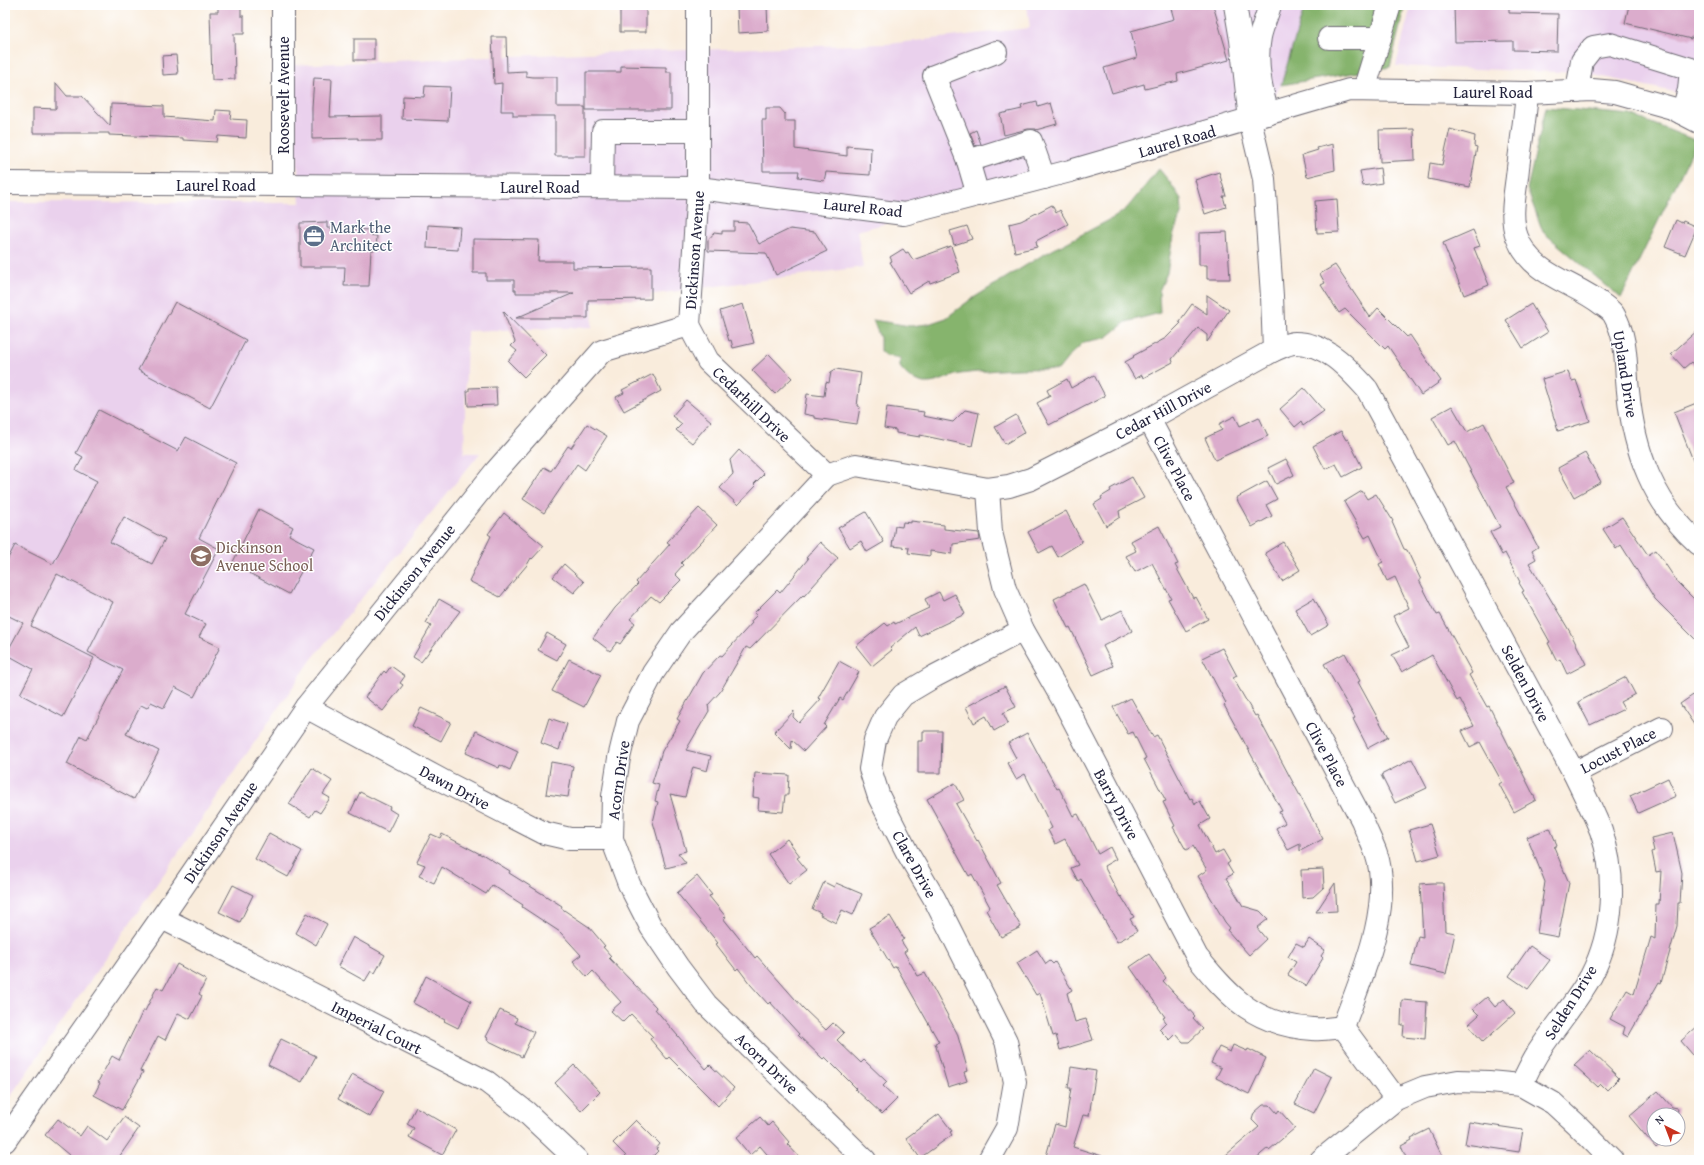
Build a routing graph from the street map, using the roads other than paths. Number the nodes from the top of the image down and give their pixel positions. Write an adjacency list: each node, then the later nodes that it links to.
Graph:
1 (283, 5): 19 (street, Roosevelt Avenue)
2 (698, 5): 15 (street, Dickinson Avenue)
3 (1234, 5): 8 (street)
4 (1270, 5): 8 (street)
5 (1390, 5): 7 (street)
6 (1329, 38): 7 (street)
7 (1380, 38): 10 (street)
8 (1251, 39): 13 (street)
9 (996, 52): 16 (street)
10 (1364, 90): 12 (street, Laurel Road); 13 (street, Laurel Road)
11 (1576, 91): 12 (street, Laurel Road); 14 (street, Laurel Road); 14 (street)
12 (1527, 93): 28 (street, Upland Drive)
13 (1259, 117): 17 (street, Laurel Road); 24 (street)
14 (1695, 119)
15 (698, 131): 20 (street); 21 (street, Dickinson Avenue)
16 (968, 161): 17 (street); 22 (street)
17 (1044, 178): 22 (street, Laurel Road)
18 (5, 183): 19 (street, Laurel Road)
19 (283, 185): 20 (street, Laurel Road)
20 (602, 187): 21 (street, Laurel Road)
21 (698, 188): 22 (street, Laurel Road); 23 (street, Dickinson Avenue)
22 (978, 195)
23 (689, 325): 26 (street, Cedarhill Drive); 30 (street, Dickinson Avenue)
24 (1274, 350): 25 (street, Cedar Hill Drive); 32 (street, Selden Drive)
25 (1149, 419): 27 (street, Cedar Hill Drive); 35 (street, Clive Place)
26 (827, 475): 27 (street, Cedar Hill Drive); 33 (street, Acorn Drive)
27 (988, 489): 29 (street, Barry Drive)
28 (1699, 544)
29 (1023, 630): 35 (street, Barry Drive); 41 (street, Clare Drive)
30 (306, 707): 33 (street, Dawn Drive); 34 (street, Dickinson Avenue)
31 (1662, 728): 32 (street, Locust Place)
32 (1574, 773): 36 (street, Selden Drive)
33 (612, 839): 40 (street, Acorn Drive)
34 (162, 918): 38 (street, Dickinson Avenue); 39 (street, Imperial Court)
35 (1343, 1027): 37 (street)
36 (1521, 1085): 37 (street); 43 (street)
37 (1396, 1099): 42 (street)
38 (5, 1141)
39 (577, 1160)
40 (865, 1160)
41 (989, 1160)
42 (1321, 1160)
43 (1612, 1160)

